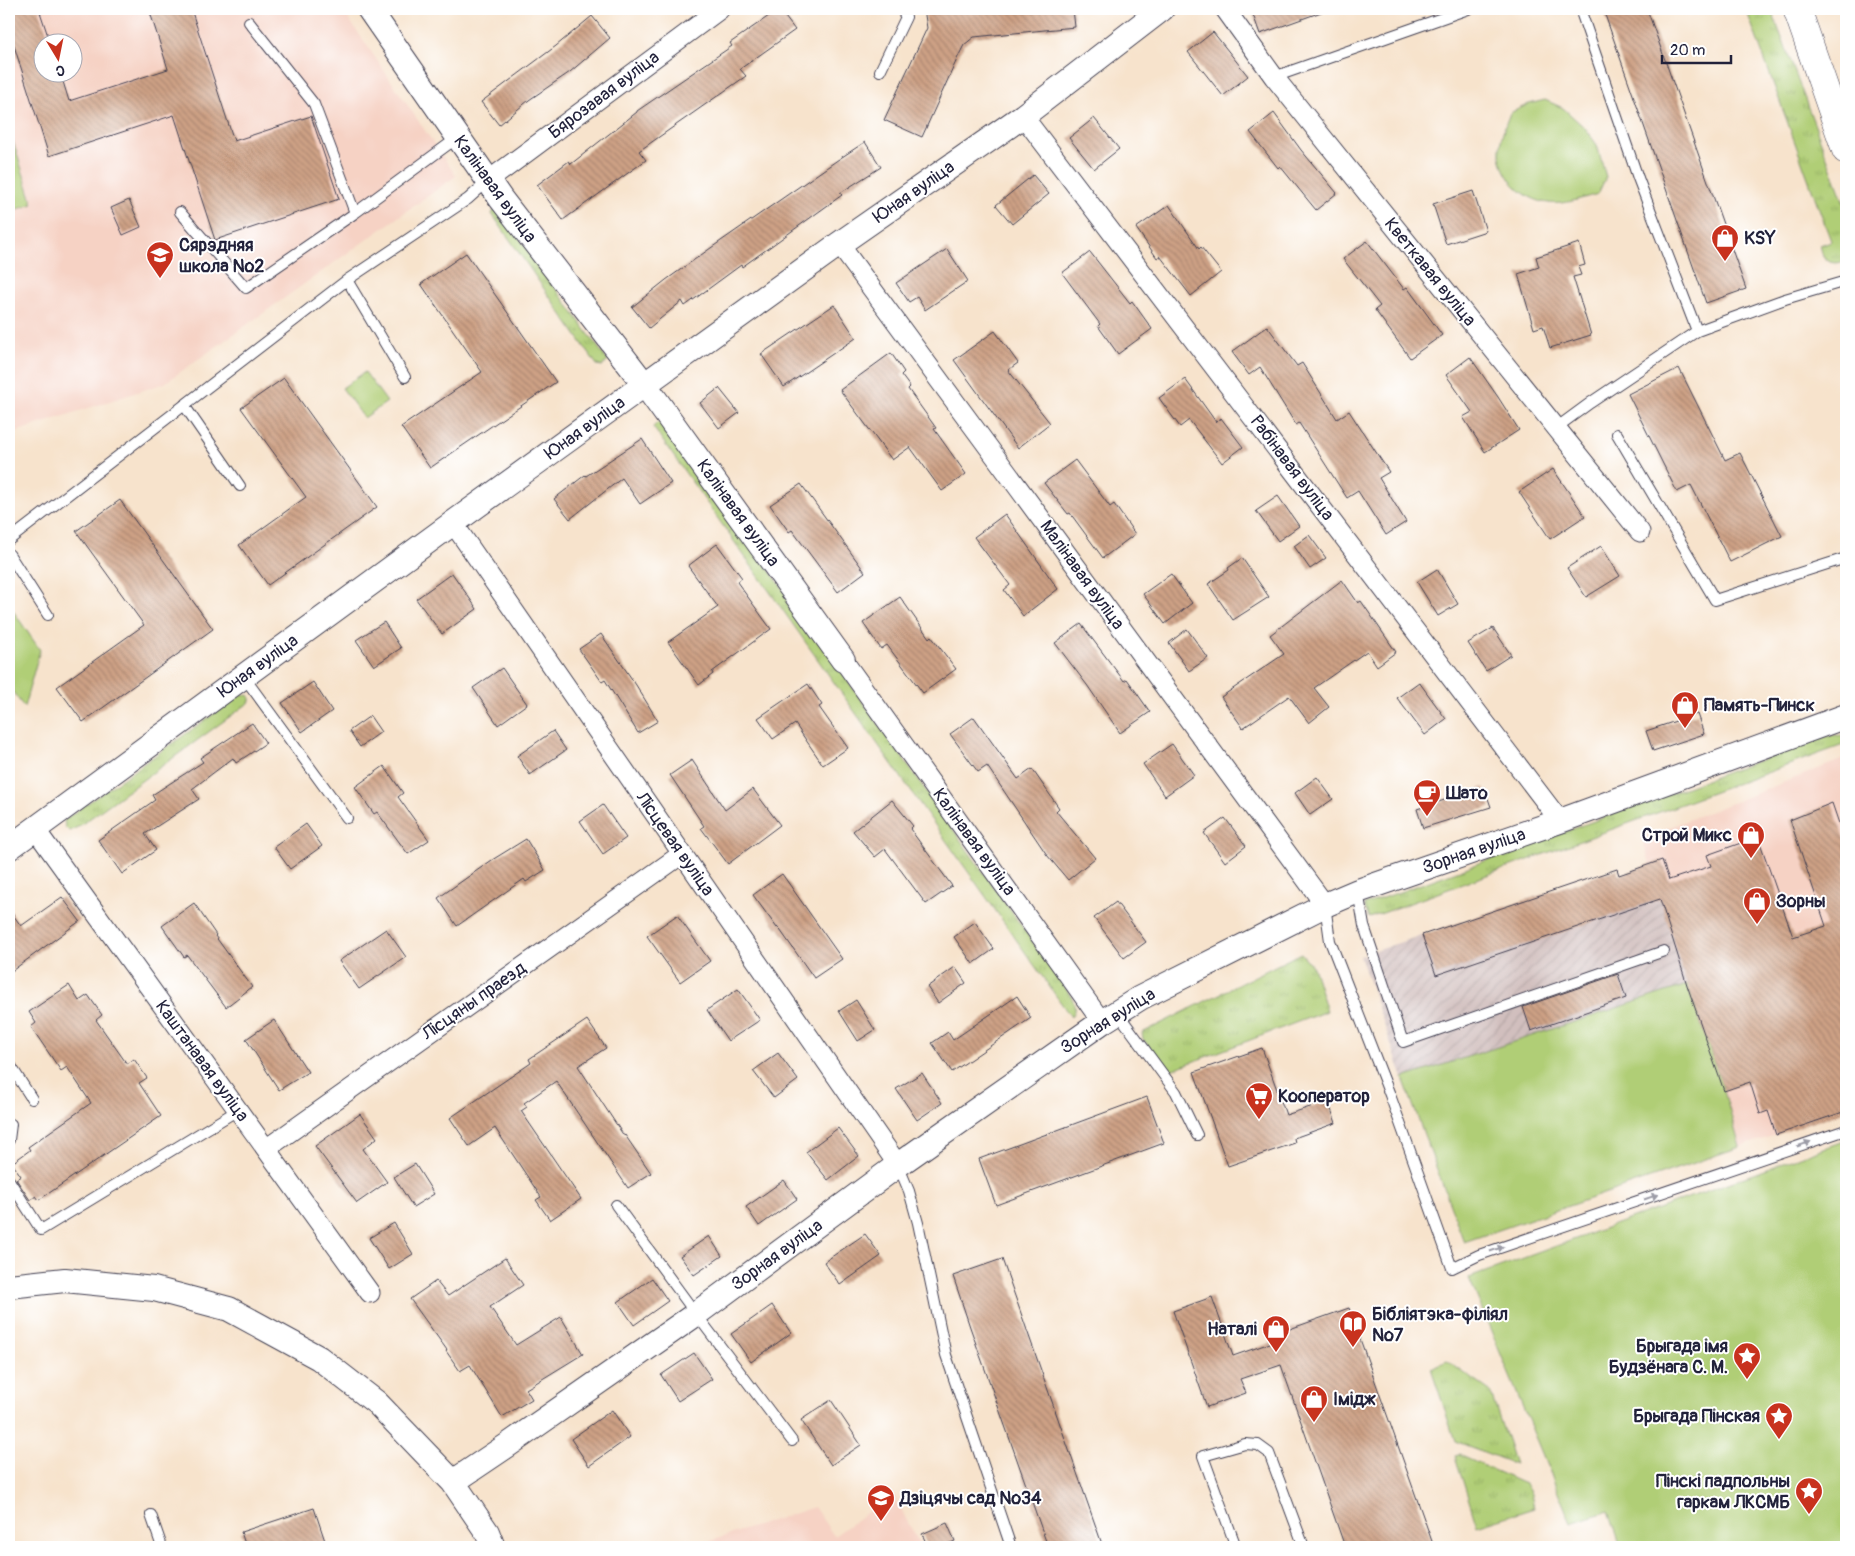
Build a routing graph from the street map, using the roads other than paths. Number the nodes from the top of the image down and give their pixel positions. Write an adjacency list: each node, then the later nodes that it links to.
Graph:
1 (369, 9): 13 (street, Калінавая вуліца)
2 (720, 9): 15 (street, Бярозавая вуліца)
3 (901, 9): 10 (lane)
4 (1162, 9): 12 (street, Юная вуліца)
5 (1225, 9): 11 (street, Кветкавая вуліца)
6 (1468, 9): 11 (lane)
7 (1580, 9): 21 (lane)
8 (1797, 9): 14 (main road)
9 (249, 22): 17 (lane)
10 (880, 71)
11 (1274, 77): 25 (street, Кветкавая вуліца)
12 (1023, 116): 18 (street, Юная вуліца); 38 (street, Рабінавая вуліца)
13 (457, 138): 15 (street, Калінавая вуліца); 17 (lane)
14 (1846, 150)
15 (488, 181): 19 (lane); 23 (street, Калінавая вуліца)
16 (180, 212): 17 (lane)
17 (355, 213)
18 (839, 244): 23 (street, Юная вуліца); 43 (street, Малінавая вуліца)
19 (347, 280): 22 (lane); 24 (lane)
20 (1846, 281): 21 (lane)
21 (1697, 332): 25 (lane)
22 (405, 376)
23 (645, 385): 28 (street, Юная вуліца); 34 (street, Калінавая вуліца)
24 (184, 405): 27 (lane); 30 (lane)
25 (1556, 428): 29 (street, Кветкавая вуліца)
26 (1617, 434): 32 (lane)
27 (240, 486)
28 (452, 523): 35 (street, Юная вуліца); 41 (street, Лісцевая вуліца)
29 (1640, 532)
30 (9, 540)
31 (9, 554): 33 (lane)
32 (1846, 558)
33 (48, 615)
34 (843, 660): 45 (street, Калінавая вуліца)
35 (244, 677): 37 (lane); 39 (street, Юная вуліца)
36 (1846, 716): 38 (street, Зорная вуліца)
37 (347, 818)
38 (1560, 821): 42 (street, Зорная вуліца)
39 (35, 829): 40 (street, Юная вуліца); 48 (street, Каштанавая вуліца)
40 (9, 848)
41 (682, 854): 53 (street, Лісцяны праезд); 54 (street, Лісцевая вуліца)
42 (1358, 891): 43 (street, Зорная вуліца); 44 (lane)
43 (1324, 905): 45 (street, Зорная вуліца); 50 (lane, one-way to 50)
44 (1664, 951)
45 (1109, 1017): 51 (lane); 54 (street, Зорная вуліца)
46 (9, 1063): 47 (lane)
47 (32, 1099)
48 (238, 1110): 53 (street, Каштанавая вуліца); 55 (lane)
49 (10, 1124): 52 (lane)
50 (1846, 1130)
51 (1197, 1135)
52 (9, 1140)
53 (266, 1149): 58 (street, Каштанавая вуліца)
54 (898, 1165): 59 (street, Зорная вуліца); 65 (lane)
55 (9, 1180)
56 (616, 1205): 59 (lane)
57 (9, 1286): 61 (street)
58 (370, 1293)
59 (696, 1314): 60 (lane); 61 (street, Зорная вуліца)
60 (792, 1441)
61 (453, 1482): 64 (street)
62 (151, 1515): 63 (lane)
63 (162, 1547)
64 (493, 1547)
65 (1011, 1547)
66 (1236, 1547): 67 (lane)
67 (1304, 1547)

